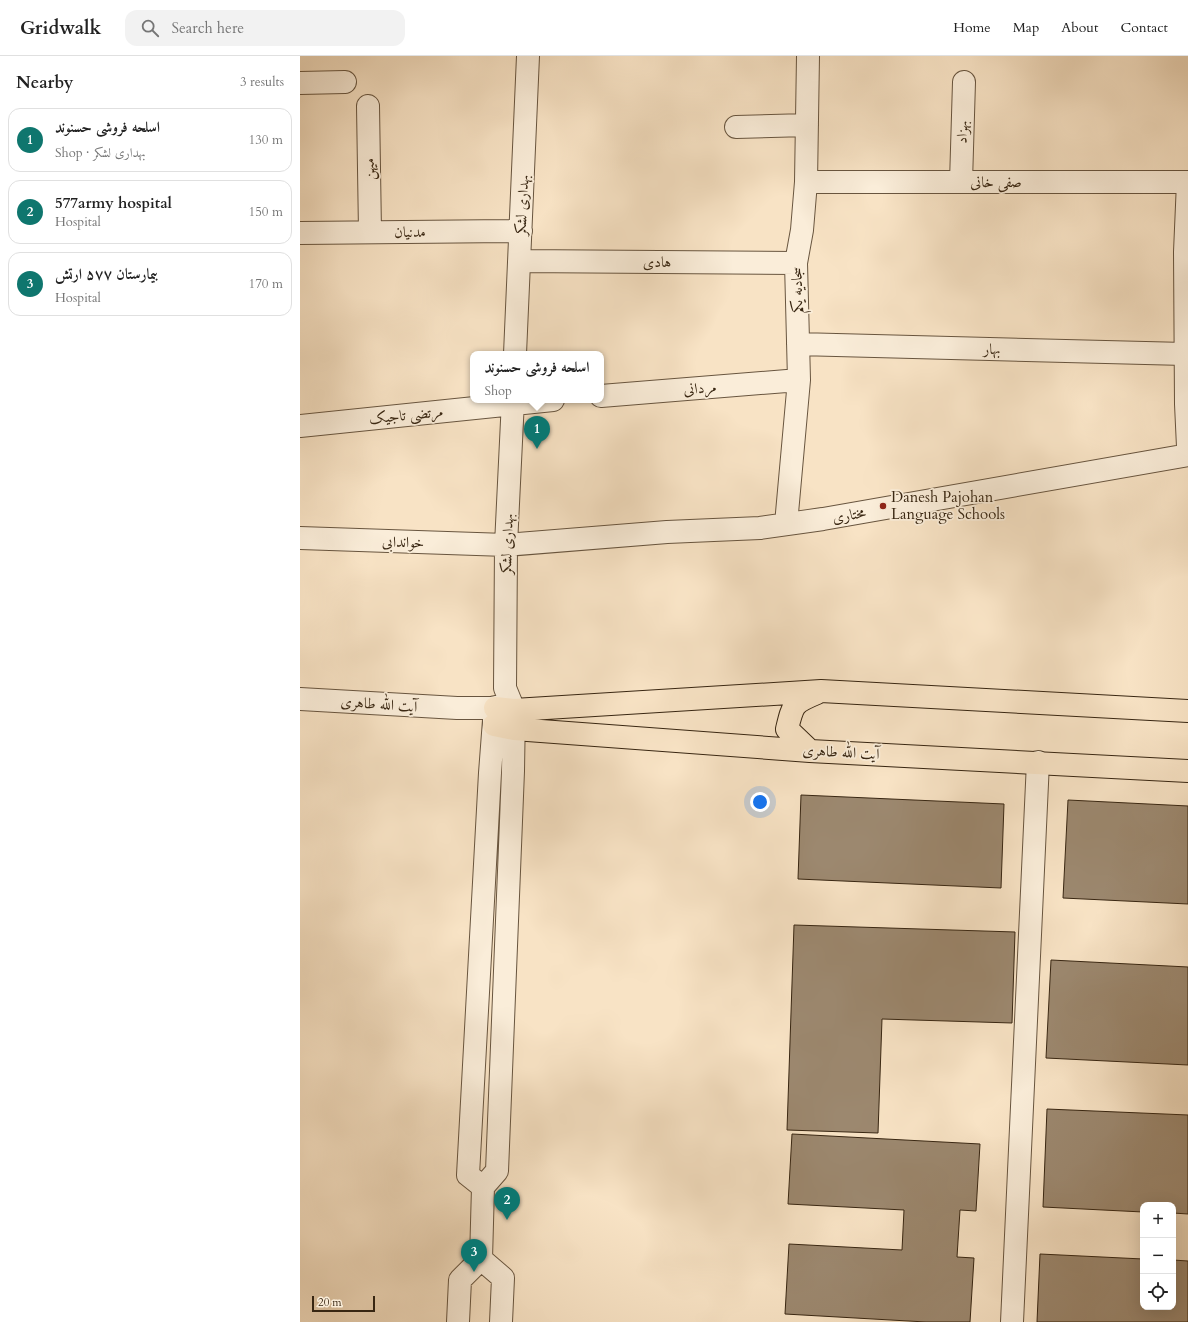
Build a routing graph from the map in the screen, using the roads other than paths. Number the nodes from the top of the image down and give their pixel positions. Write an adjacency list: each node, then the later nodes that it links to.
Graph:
1 (528, 56): 12 (street, بهداری لشکر)
2 (808, 56): 7 (street, سجادیه یکم)
3 (346, 82): 5 (street)
4 (964, 82): 10 (street, بهزاد)
5 (300, 83)
6 (368, 106): 13 (street, میهن)
7 (807, 125): 8 (street); 9 (street, سجادیه یکم)
8 (736, 128)
9 (806, 182): 10 (street, صفی خانی); 16 (street, سجادیه یکم)
10 (961, 182): 11 (street, صفی خانی)
11 (1187, 182): 19 (street)
12 (520, 231): 13 (street, مدنیان); 15 (street, بهداری لشکر)
13 (370, 232): 14 (street, مدنیان)
14 (300, 233)
15 (519, 261): 16 (street, هادی); 18 (street, بهداری لشکر)
16 (796, 263): 17 (street, سجادیه یکم)
17 (798, 344): 19 (street, بهار); 20 (street, سجادیه یکم)
18 (515, 351)
19 (1185, 354): 25 (street)
20 (799, 380): 21 (street, مردانی); 27 (street, سجادیه یکم)
21 (604, 396)
22 (504, 403): 24 (street, مرتضی تاجیک)
23 (513, 403): 29 (street, بهداری لشکر)
24 (300, 426)
25 (1188, 447)
26 (1188, 455): 27 (street, مختاری)
27 (786, 524): 29 (street, مختاری)
28 (300, 538): 29 (street, خواندابی)
29 (506, 545): 33 (street, بهداری لشکر)
30 (821, 691): 32 (main road); 33 (main road); 34 (main road)
31 (300, 699): 33 (street, آیت الله طاهری)
32 (1188, 711)
33 (504, 718): 34 (main road, آیت الله طاهری); 37 (street); 37 (street)
34 (810, 751): 35 (main road, آیت الله طاهری)
35 (1038, 762): 36 (main road, آیت الله طاهری); 41 (street)
36 (1188, 771)
37 (483, 1186): 38 (street)
38 (481, 1259): 39 (street); 40 (street)
39 (458, 1322)
40 (501, 1322)
41 (1012, 1322)

